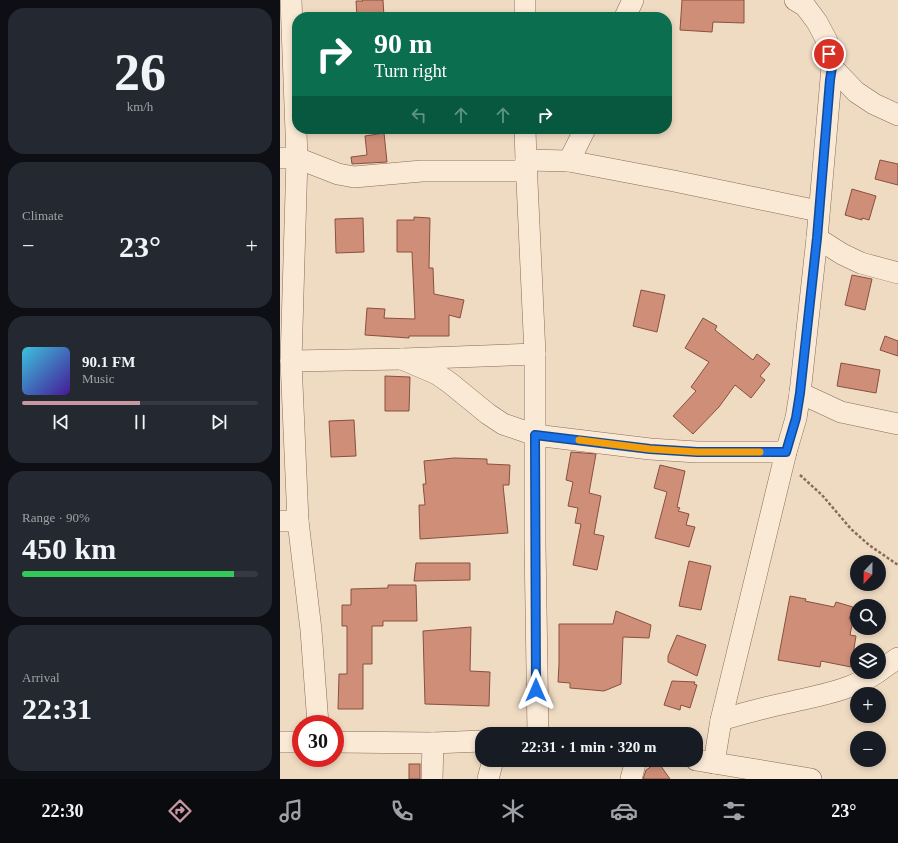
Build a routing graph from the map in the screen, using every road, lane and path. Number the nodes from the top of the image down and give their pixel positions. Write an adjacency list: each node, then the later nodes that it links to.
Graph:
1 (291, 0): 13 (street)
2 (525, 0): 5 (street)
3 (633, 0): 6 (street)
4 (795, 0): 7 (street)
5 (525, 12)
6 (627, 12)
7 (832, 67): 8 (street); 10 (street)
8 (863, 97): 9 (street); 10 (street)
9 (898, 115)
10 (827, 120): 16 (street)
11 (526, 134): 15 (street)
12 (582, 134): 14 (street)
13 (289, 158): 15 (street); 21 (street)
14 (568, 161): 15 (street); 16 (street)
15 (526, 165): 19 (street)
16 (818, 211): 17 (street)
17 (817, 238): 18 (street); 22 (street)
18 (898, 274)
19 (535, 354): 20 (street); 27 (street)
20 (402, 359): 21 (street); 25 (street)
21 (291, 361): 30 (street)
22 (800, 393): 23 (street); 24 (street)
23 (841, 412): 24 (street); 26 (street)
24 (796, 418): 28 (street)
25 (503, 424): 27 (street); 29 (street)
26 (898, 424)
27 (535, 435): 28 (street); 29 (street)
28 (785, 457): 31 (path); 36 (street)
29 (535, 466): 37 (street)
30 (289, 521): 35 (street)
31 (898, 565)
32 (898, 658): 33 (street)
33 (886, 667)
34 (868, 679): 36 (street)
35 (317, 715)
36 (721, 720): 43 (street)
37 (538, 727)
38 (475, 741): 42 (street)
39 (280, 742): 40 (street)
40 (292, 742)
41 (344, 742): 42 (street)
42 (433, 743): 46 (street)
43 (705, 761): 49 (street)
44 (491, 767): 47 (street)
45 (634, 767): 48 (street)
46 (432, 779)
47 (488, 779)
48 (631, 779)
49 (811, 779)

